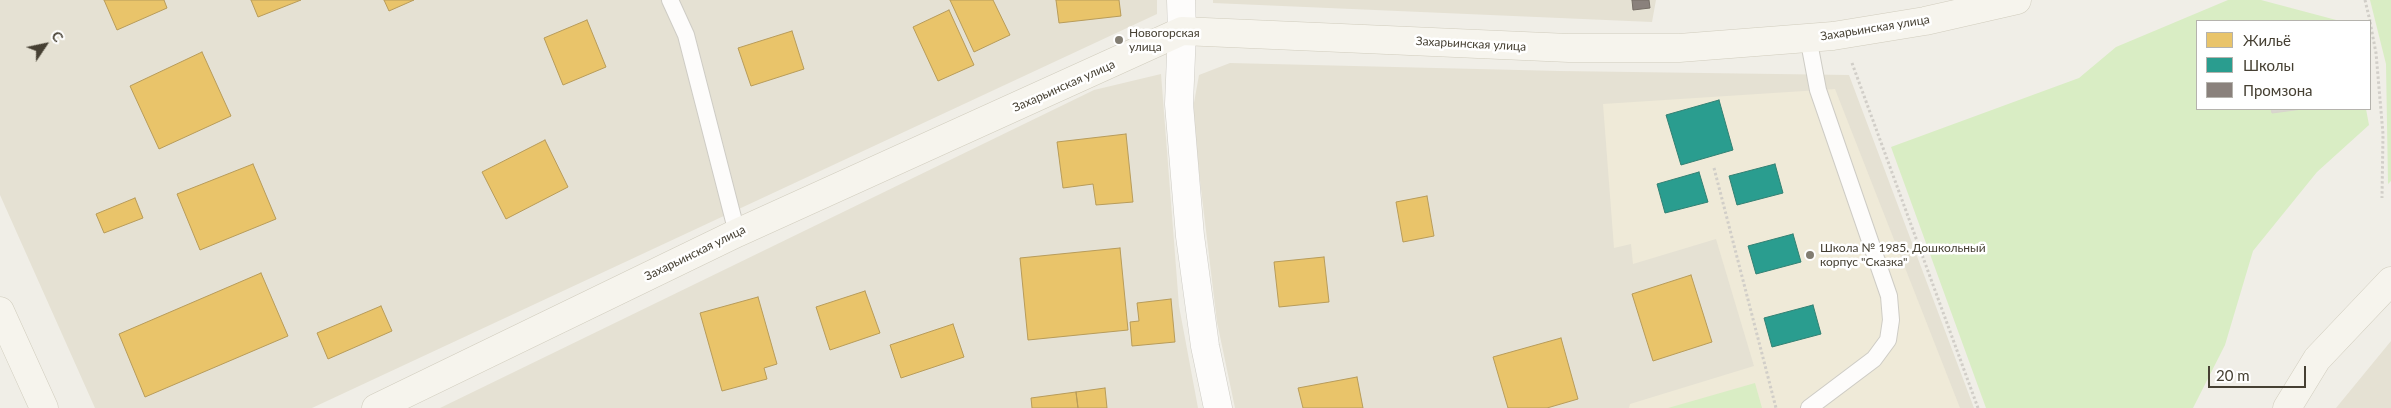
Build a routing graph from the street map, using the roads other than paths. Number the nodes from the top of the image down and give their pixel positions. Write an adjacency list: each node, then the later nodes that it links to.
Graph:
1 (670, 0): 6 (lane)
2 (1181, 0): 4 (street)
3 (2017, 0): 5 (street, Захарьинская улица)
4 (1182, 30): 5 (street, Захарьинская улица); 6 (street, Захарьинская улица); 11 (street)
5 (1808, 38): 12 (lane)
6 (737, 233): 10 (street, Захарьинская улица)
7 (2391, 281): 13 (street)
8 (0, 311): 9 (street)
9 (44, 408)
10 (376, 408)
11 (1218, 408)
12 (1810, 408)
13 (2287, 408)

